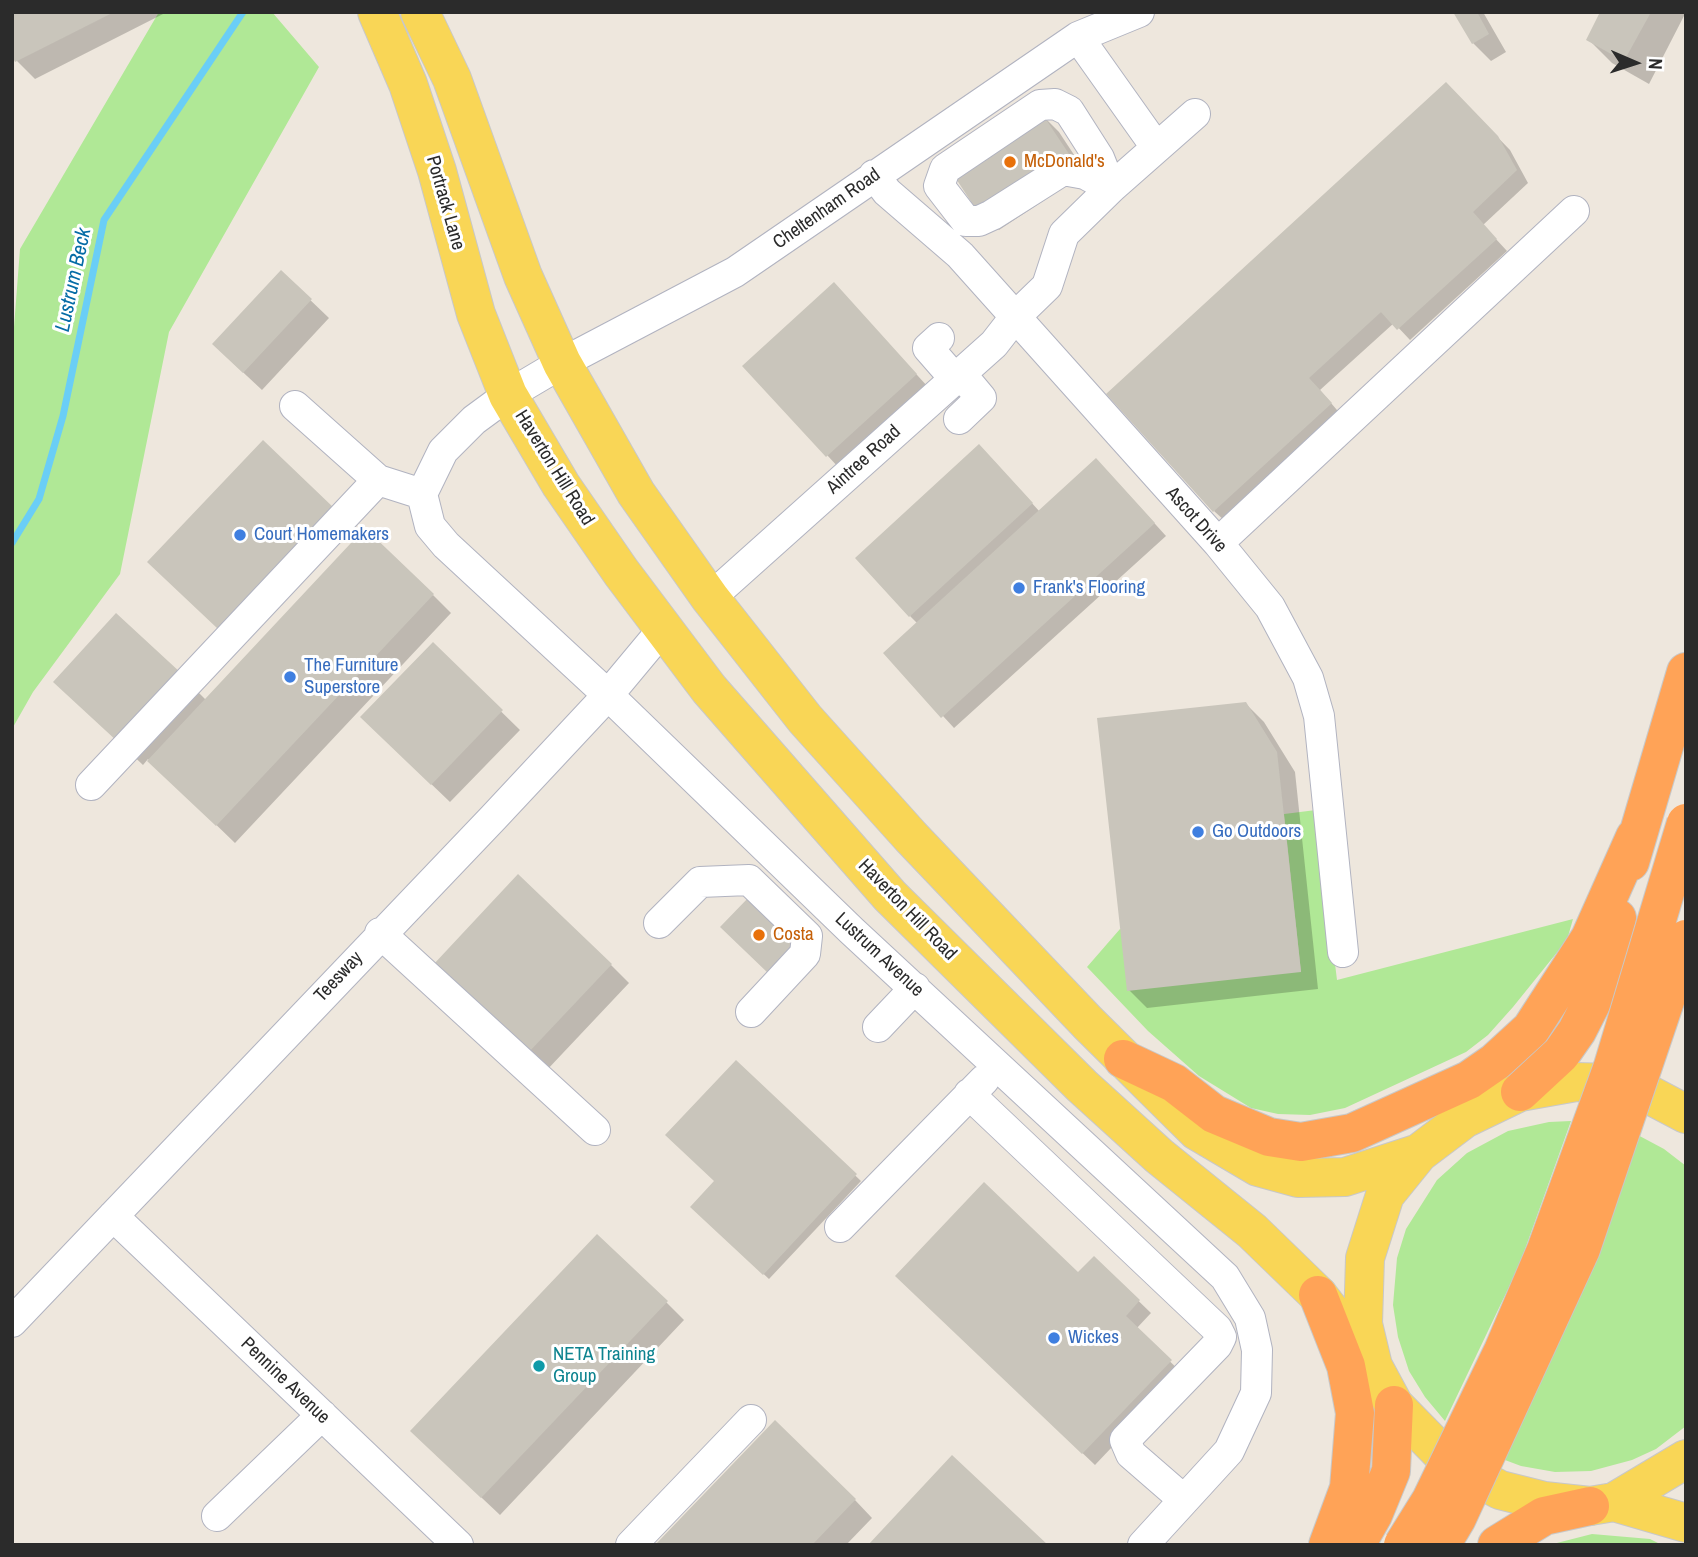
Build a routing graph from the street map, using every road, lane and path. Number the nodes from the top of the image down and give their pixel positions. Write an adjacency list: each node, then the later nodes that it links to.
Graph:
1 (377, 12): 14 (main road, Portrack Lane)
2 (420, 12): 12 (main road)
3 (1139, 12): 4 (street, Cheltenham Road)
4 (1078, 37): 6 (street); 7 (street, Cheltenham Road)
5 (1195, 114): 6 (street, Aintree Road)
6 (1156, 147): 8 (street, Aintree Road)
7 (874, 175): 10 (street, Ascot Drive); 12 (street, Cheltenham Road)
8 (1111, 188): 8 (street); 10 (street, Aintree Road)
9 (1574, 211): 19 (street)
10 (1014, 317): 13 (street, Aintree Road); 19 (street, Ascot Drive)
11 (939, 338): 13 (street)
12 (562, 363): 14 (street, Cheltenham Road); 20 (main road)
13 (958, 376): 16 (street); 20 (street, Aintree Road)
14 (508, 395): 18 (street); 21 (main road, Haverton Hill Road)
15 (295, 406): 17 (street)
16 (959, 419)
17 (378, 480): 18 (street); 24 (street)
18 (422, 494): 23 (street, Lustrum Avenue)
19 (1218, 543): 30 (street, Ascot Drive)
20 (710, 598): 34 (main road)
21 (663, 629): 23 (street, Teesway); 43 (main road, Haverton Hill Road)
22 (1686, 672): 26 (highway)
23 (608, 695): 28 (street, Teesway); 31 (street, Lustrum Avenue)
24 (91, 785)
25 (1686, 822): 59 (highway, bridge)
26 (1635, 837): 34 (highway); 36 (highway)
27 (659, 923): 32 (street)
28 (380, 933): 39 (street); 41 (street, Teesway)
29 (1686, 939): 60 (highway, bridge)
30 (1343, 952)
31 (915, 988): 33 (street); 35 (street, Lustrum Avenue)
32 (751, 1012)
33 (878, 1027)
34 (1123, 1059): 40 (main road)
35 (999, 1065): 37 (street); 50 (street, Lustrum Avenue)
36 (1520, 1092): 38 (main road); 40 (main road)
37 (970, 1094): 42 (street); 50 (street)
38 (1686, 1114)
39 (595, 1130)
40 (1419, 1153): 45 (main road)
41 (113, 1216): 44 (street, Teesway); 47 (street, Pennine Avenue)
42 (840, 1227)
43 (1318, 1295): 45 (main road, Haverton Hill Road); 57 (highway)
44 (17, 1307)
45 (1373, 1366): 46 (main road)
46 (1394, 1405): 51 (main road); 58 (highway)
47 (321, 1415): 52 (street); 54 (street, Pennine Avenue)
48 (751, 1420): 55 (street)
49 (1686, 1459): 51 (main road)
50 (1184, 1500): 56 (street, Lustrum Avenue)
51 (1602, 1504): 53 (main road); 61 (highway)
52 (217, 1516)
53 (1686, 1523)
54 (458, 1545)
55 (631, 1545)
56 (1143, 1545)
57 (1328, 1545)
58 (1356, 1545)
59 (1403, 1545)
60 (1441, 1545)
61 (1497, 1545)

